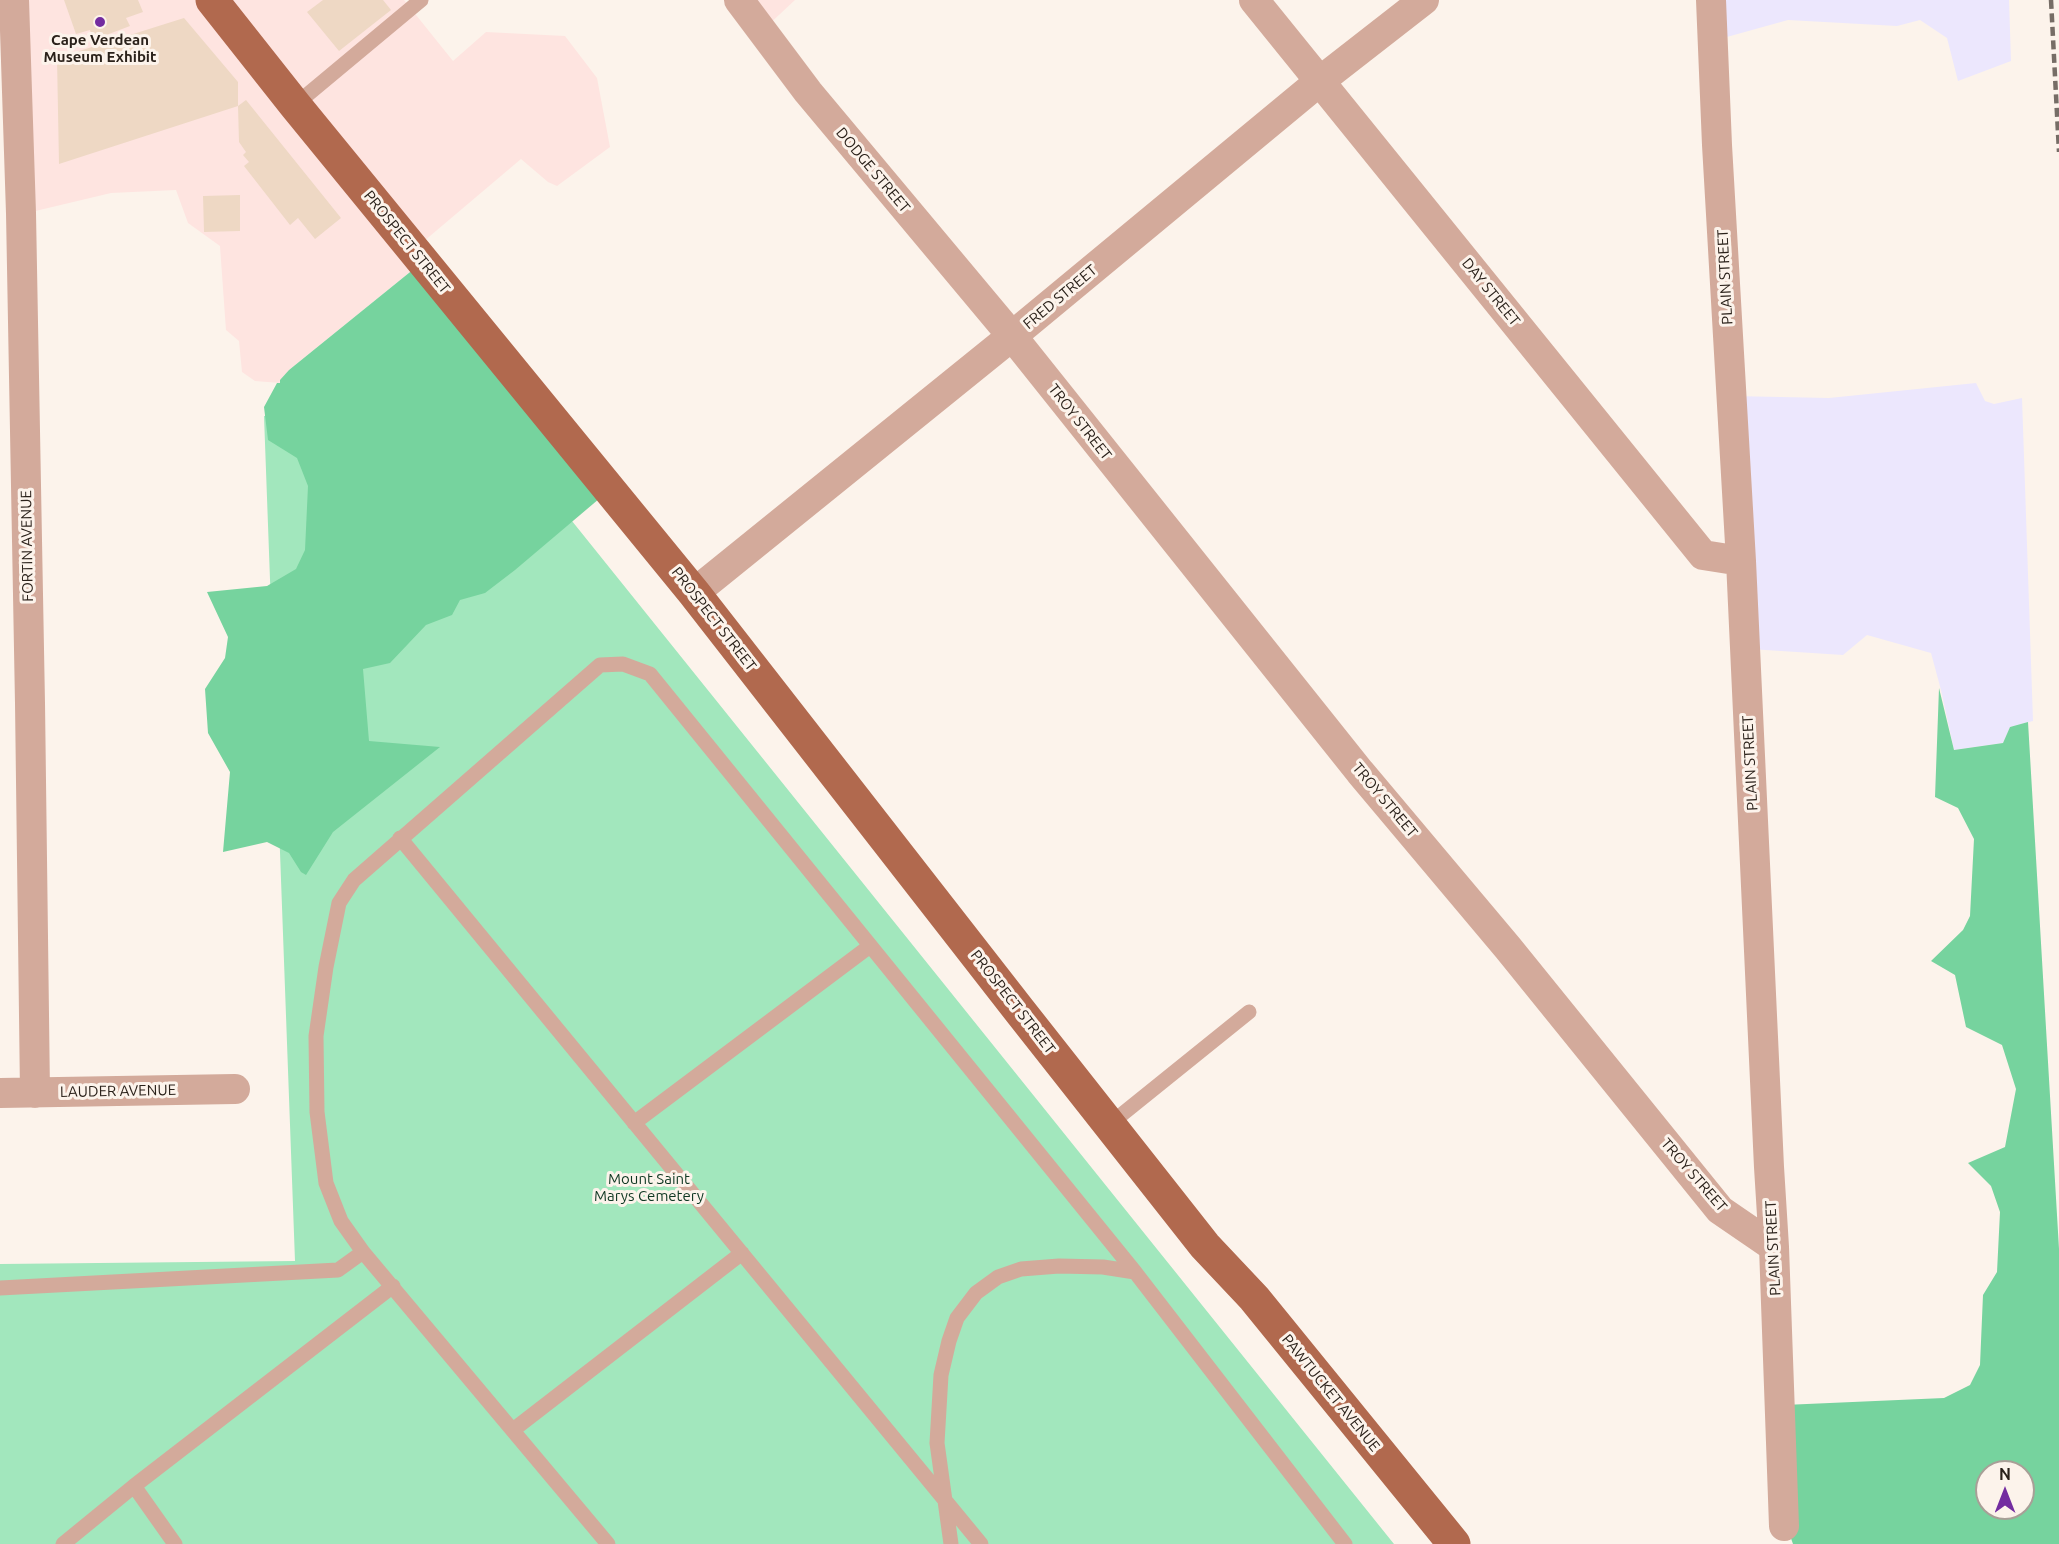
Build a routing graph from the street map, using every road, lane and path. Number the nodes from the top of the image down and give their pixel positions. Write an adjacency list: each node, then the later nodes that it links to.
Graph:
1 (14, 0): 18 (street, FORTIN AVENUE)
2 (212, 0): 9 (main road, PROSPECT STREET)
3 (421, 0): 9 (lane)
4 (739, 0): 10 (street, DODGE STREET)
5 (1254, 0): 8 (street, DAY STREET)
6 (1424, 0): 8 (street, FRED STREET)
7 (1711, 0): 11 (street, PLAIN STREET)
8 (1320, 81): 10 (street, FRED STREET); 11 (street, DAY STREET)
9 (295, 105): 12 (main road, PROSPECT STREET)
10 (1012, 336): 12 (street, FRED STREET); 22 (street, TROY STREET)
11 (1741, 561): 22 (street, PLAIN STREET)
12 (694, 593): 20 (main road, PROSPECT STREET)
13 (400, 838): 14 (lane); 19 (lane); 23 (lane)
14 (870, 946): 19 (lane); 25 (lane)
15 (1249, 1012): 20 (lane)
16 (235, 1089): 18 (street, LAUDER AVENUE)
17 (0, 1093): 18 (street, LAUDER AVENUE)
18 (35, 1093)
19 (634, 1123): 24 (lane)
20 (1110, 1124): 21 (main road, PROSPECT STREET)
21 (1206, 1246): 38 (main road, PAWTUCKET AVENUE)
22 (1774, 1247): 31 (street, PLAIN STREET)
23 (363, 1252): 26 (lane); 27 (lane)
24 (742, 1253): 28 (lane); 30 (lane)
25 (1135, 1272): 30 (lane); 37 (lane)
26 (393, 1286): 28 (lane); 29 (lane)
27 (0, 1288)
28 (513, 1430): 32 (lane)
29 (134, 1486): 33 (lane); 34 (lane)
30 (944, 1499): 35 (lane); 36 (lane)
31 (1784, 1526)
32 (603, 1542)
33 (63, 1544)
34 (175, 1544)
35 (951, 1544)
36 (981, 1544)
37 (1345, 1544)
38 (1454, 1544)

